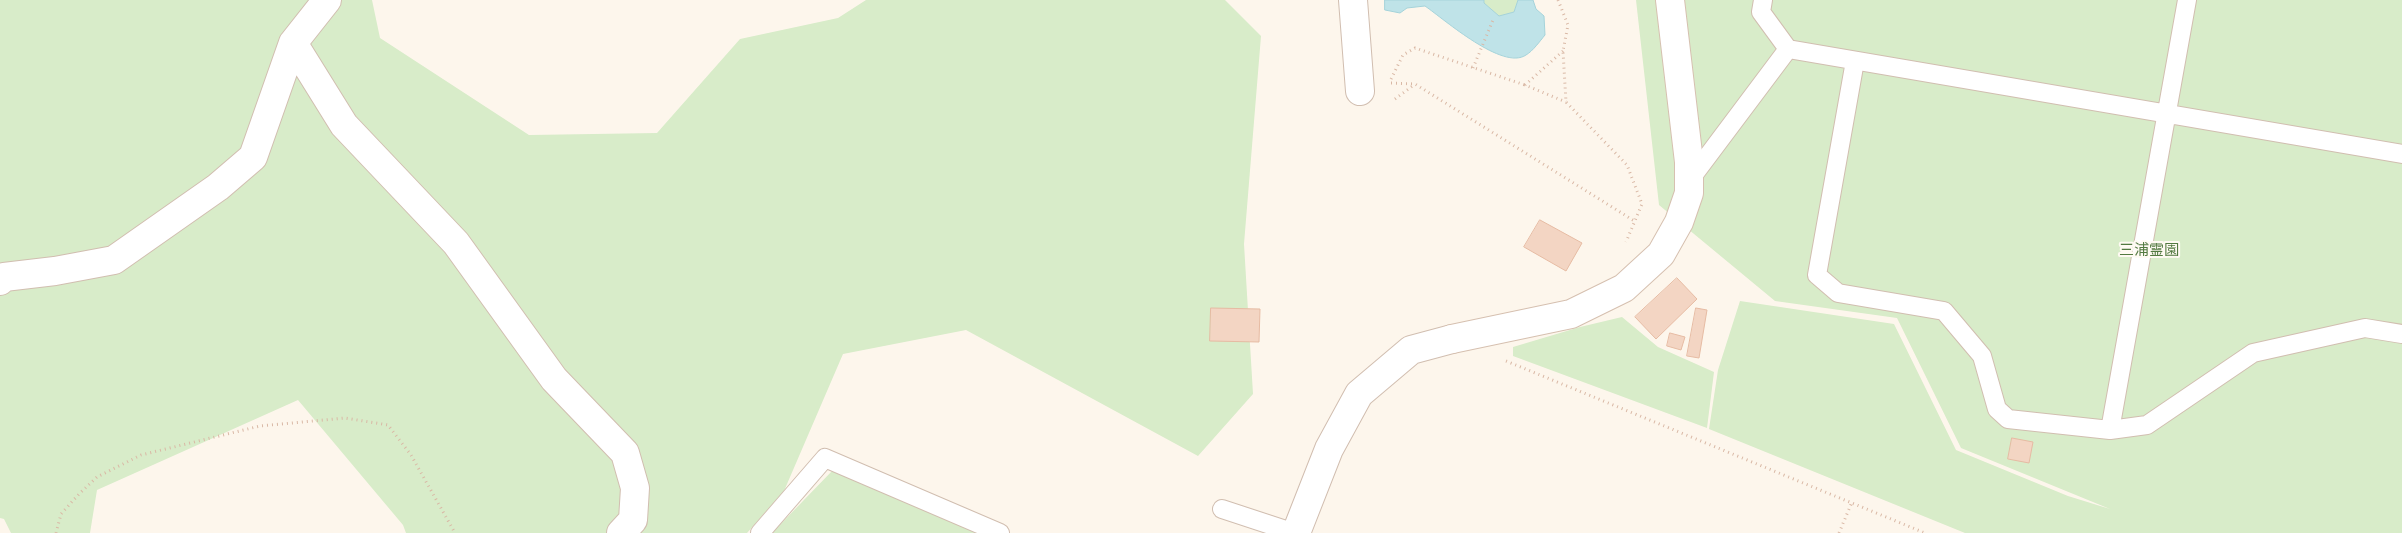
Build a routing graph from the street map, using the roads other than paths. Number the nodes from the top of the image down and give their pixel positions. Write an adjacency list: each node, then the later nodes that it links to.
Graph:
1 (327, 0): 6 (street)
2 (1353, 0): 9 (street)
3 (1670, 0): 12 (street)
4 (1763, 0): 7 (lane)
5 (2187, 0): 10 (lane)
6 (293, 43): 13 (street); 17 (street)
7 (1788, 49): 8 (lane); 12 (lane)
8 (1855, 61): 10 (lane); 15 (lane)
9 (1360, 91)
10 (2167, 114): 11 (lane); 15 (lane)
11 (2402, 154)
12 (1689, 182): 20 (street)
13 (0, 281)
14 (2402, 334): 15 (lane)
15 (2110, 430)
16 (1222, 509): 20 (lane)
17 (621, 533)
18 (760, 533): 19 (lane)
19 (1000, 533)
20 (1296, 533)

